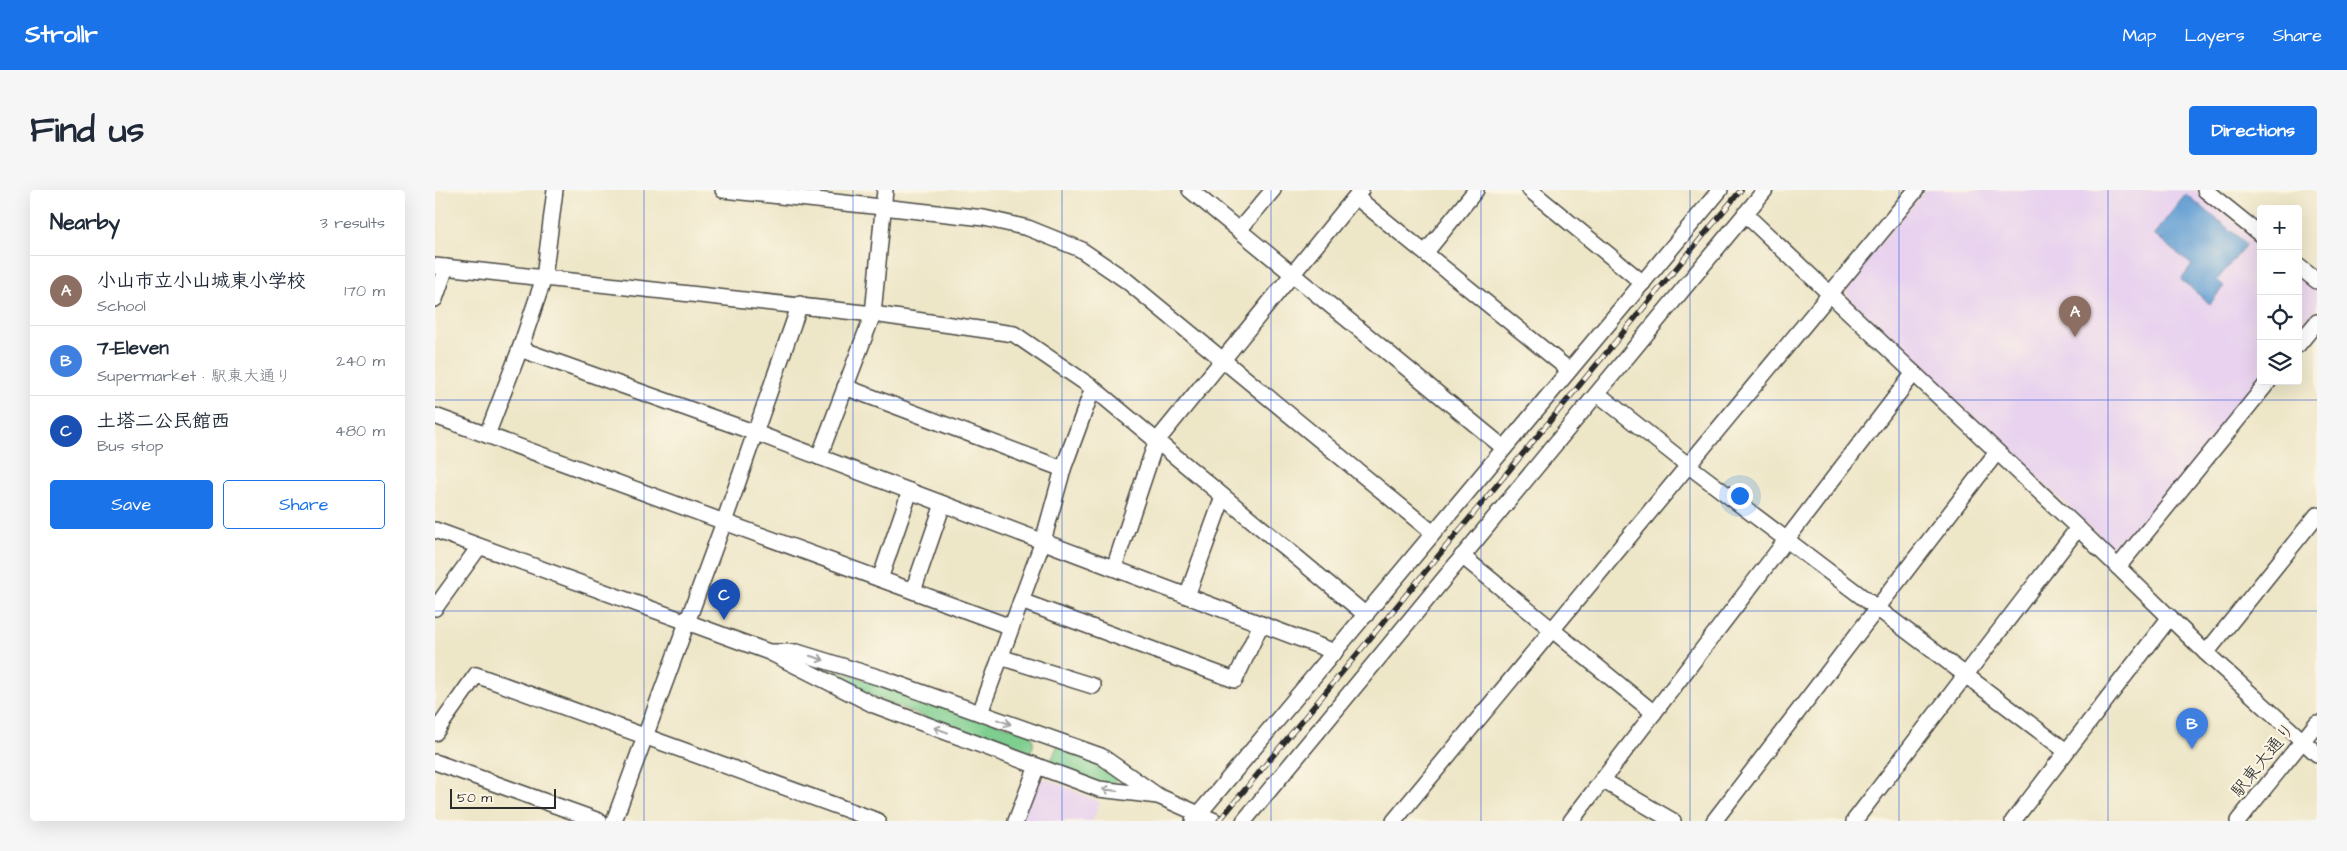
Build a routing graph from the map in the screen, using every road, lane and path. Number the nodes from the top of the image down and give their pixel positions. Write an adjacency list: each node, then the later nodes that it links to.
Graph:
1 (555, 190): 21 (street)
2 (723, 190): 13 (street)
3 (885, 190): 13 (street)
4 (1190, 190): 15 (street)
5 (1273, 190): 15 (street)
6 (1476, 190): 17 (street)
7 (1530, 190): 23 (street)
8 (1720, 190): 23 (street)
9 (1765, 190): 14 (street)
10 (1916, 190): 24 (street)
11 (2208, 191): 16 (street)
12 (1359, 194): 17 (street); 20 (street)
13 (883, 207): 27 (street); 31 (street)
14 (1745, 214): 24 (street); 37 (street)
15 (1239, 230): 20 (street)
16 (2257, 232)
17 (1426, 252): 32 (street)
18 (440, 267): 21 (street); 25 (street)
19 (2302, 269): 22 (street)
20 (1293, 275): 31 (street); 42 (street)
21 (544, 278): 26 (street); 30 (street)
22 (2317, 281)
23 (1643, 283): 32 (street)
24 (1830, 294): 33 (street); 45 (street)
25 (435, 300)
26 (800, 304): 27 (street); 39 (street)
27 (873, 314): 35 (street); 36 (street)
28 (2317, 322): 29 (street)
29 (2302, 340)
30 (520, 349): 39 (street); 40 (street)
31 (1223, 360): 41 (street); 54 (street)
32 (1569, 370): 42 (street)
33 (1914, 373): 43 (street); 55 (street)
34 (2266, 385): 59 (street)
35 (845, 387): 44 (street); 46 (street)
36 (1093, 388): 41 (street); 46 (street)
37 (1598, 394): 45 (street); 58 (street)
38 (435, 416): 40 (street)
39 (756, 433): 44 (street); 51 (street)
40 (487, 435): 51 (street)
41 (1156, 442): 48 (street); 60 (street)
42 (1504, 448): 54 (street)
43 (1997, 452): 52 (street); 66 (street)
44 (819, 457): 47 (street)
45 (1689, 466): 55 (street); 72 (street)
46 (1063, 469): 56 (street)
47 (911, 491): 49 (street); 61 (street)
48 (1223, 497): 63 (street); 67 (street)
49 (943, 504): 56 (street); 62 (street)
50 (2317, 515): 75 (street)
51 (724, 522): 61 (street); 69 (street)
52 (2079, 528): 59 (street); 77 (street)
53 (435, 530): 57 (street)
54 (1433, 533): 67 (street)
55 (1786, 539): 66 (street); 80 (street)
56 (1043, 541): 60 (street); 64 (street)
57 (479, 547): 65 (street); 69 (street)
58 (1462, 556): 72 (street); 97 (street)
59 (2118, 567): 68 (street)
60 (1114, 568): 63 (street)
61 (880, 579): 62 (street)
62 (913, 591): 71 (street)
63 (1187, 596): 70 (street)
64 (1021, 602): 70 (street); 71 (street)
65 (435, 608)
66 (1878, 608): 77 (street); 101 (street)
67 (1366, 615): 74 (street)
68 (2170, 617): 75 (street); 85 (street)
69 (686, 622): 73 (street); 83 (street)
70 (1261, 624): 74 (street)
71 (1011, 627): 76 (street)
72 (1552, 630): 80 (street); 98 (street)
73 (769, 652): 79 (street, one-way to 79); 88 (street, one-way to 73)
74 (1335, 652): 91 (street)
75 (2206, 653): 84 (street)
76 (1000, 657): 78 (street); 79 (street)
77 (1966, 674): 85 (street); 102 (street)
78 (1093, 686)
79 (980, 713): 90 (street, one-way to 90)
80 (1654, 713): 89 (street)
81 (2317, 723): 84 (street, 駅東大通り)
82 (435, 733): 83 (street)
83 (644, 735): 93 (street); 94 (street)
84 (2303, 740): 86 (street); 104 (street, 駅東大通り)
85 (2066, 751): 103 (street)
86 (2317, 754)
87 (435, 762): 92 (street)
88 (1037, 766): 90 (street, one-way to 88); 95 (street)
89 (1602, 780): 99 (street); 100 (street)
90 (1158, 796): 91 (street)
91 (1195, 818): 96 (street)
92 (599, 821)
93 (614, 821)
94 (878, 821)
95 (1016, 821)
96 (1215, 821)
97 (1243, 821)
98 (1394, 821)
99 (1571, 821)
100 (1673, 821)
101 (1714, 821)
102 (1854, 821)
103 (2013, 821)
104 (2238, 821)

